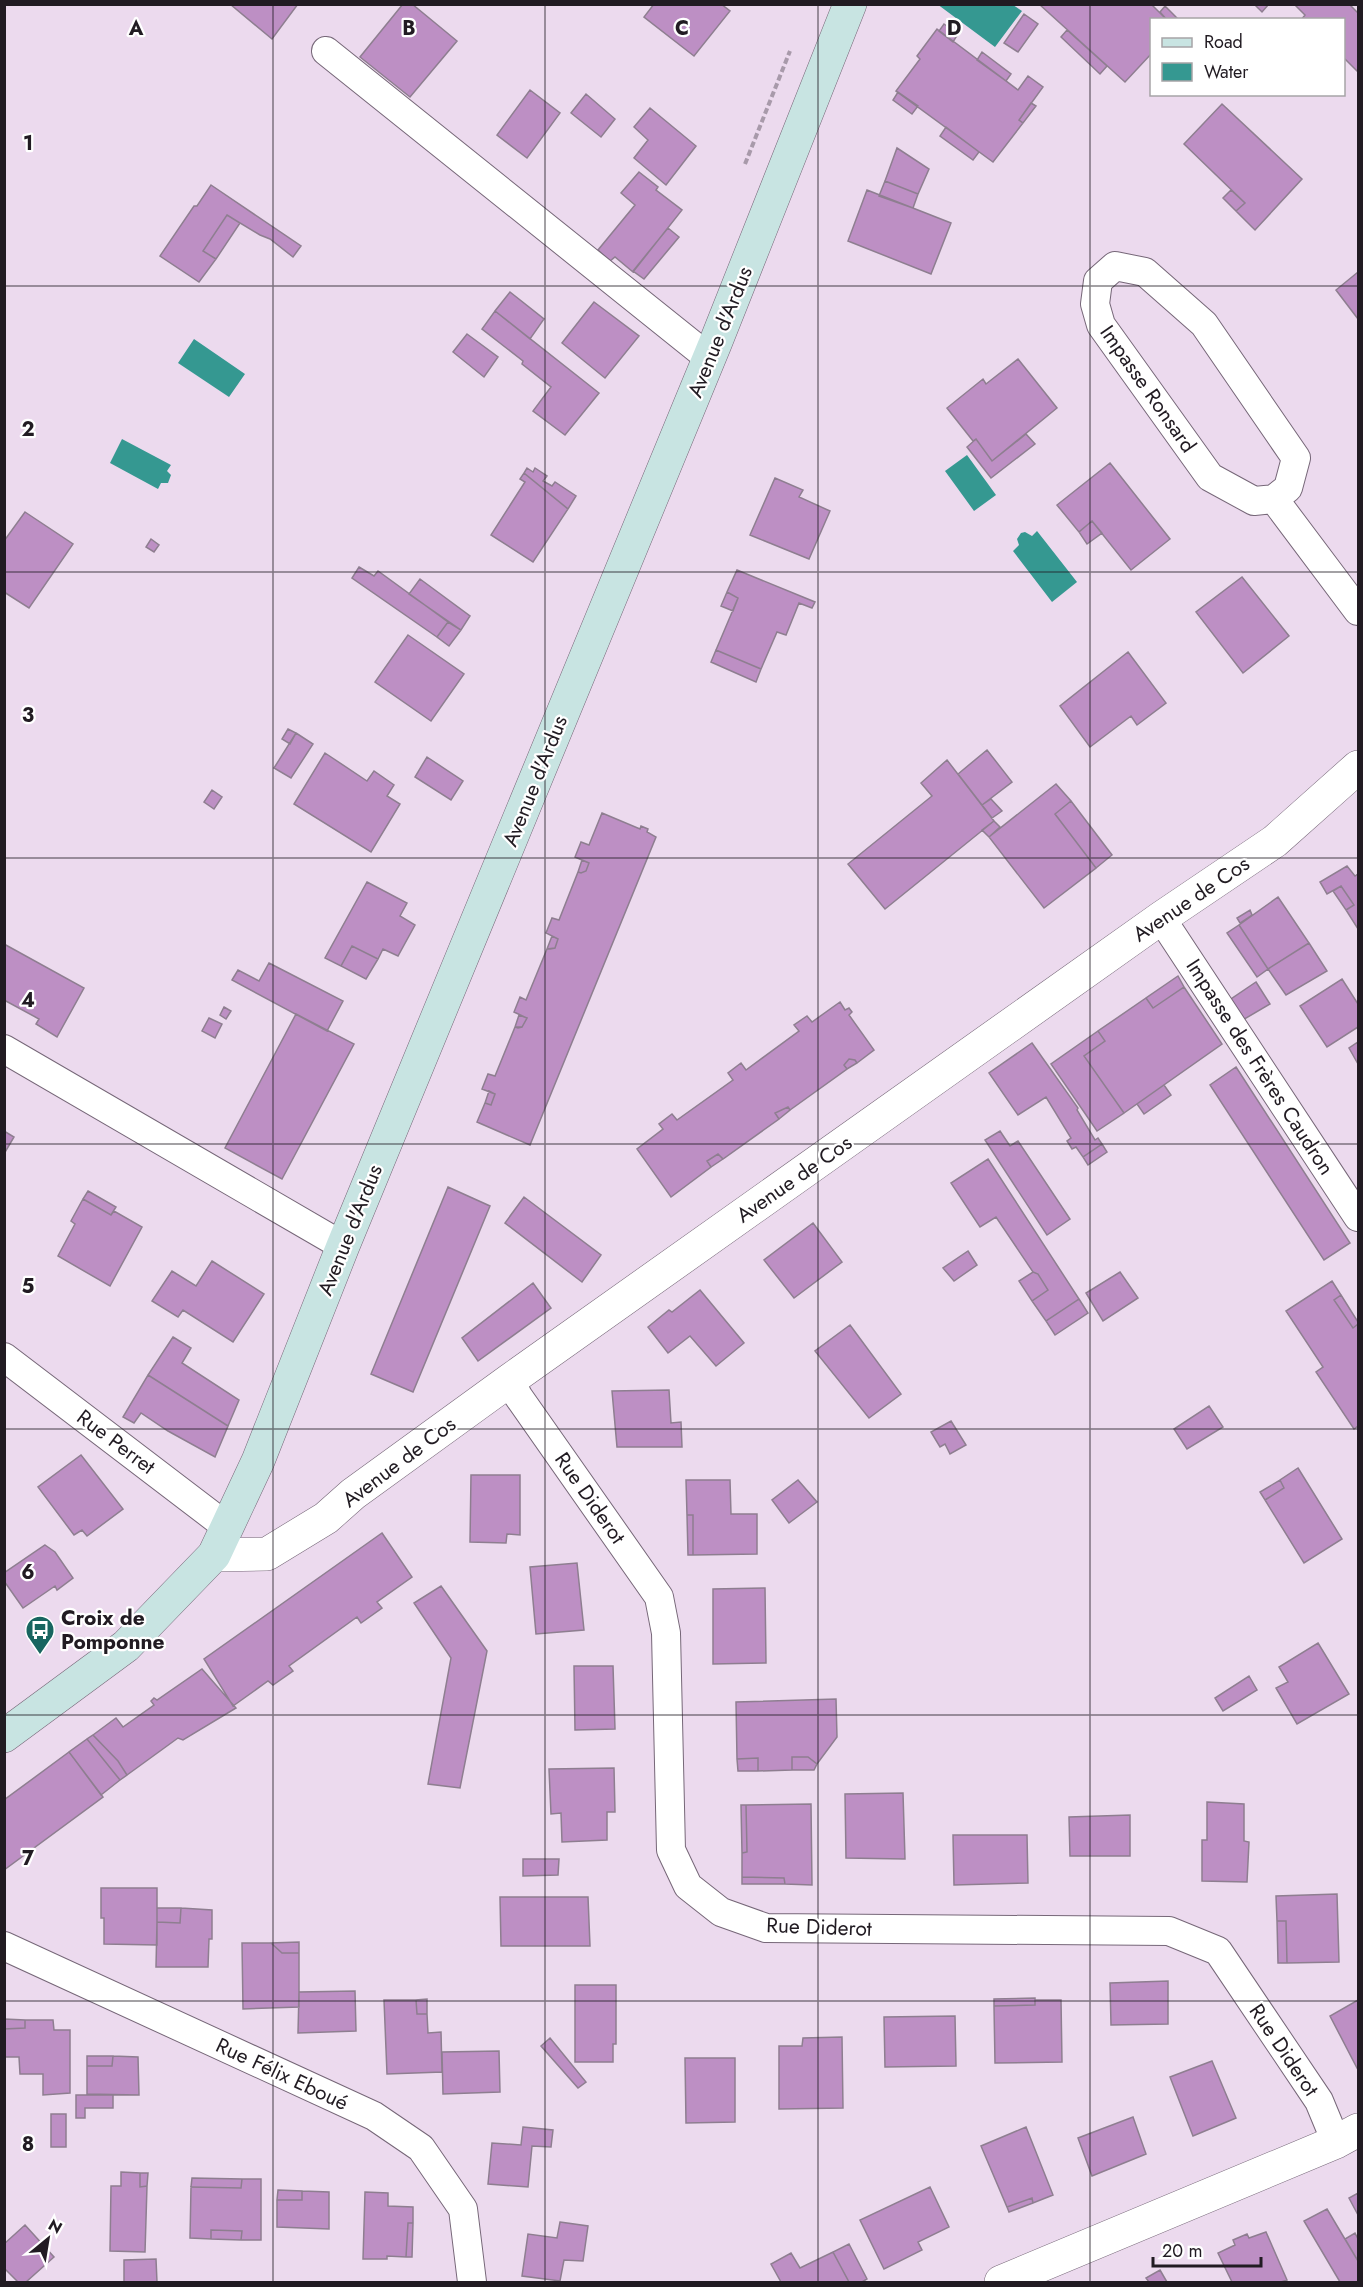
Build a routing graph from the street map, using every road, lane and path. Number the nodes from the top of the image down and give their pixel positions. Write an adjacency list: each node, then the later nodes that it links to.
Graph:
1 (850, 4): 3 (main road, Avenue d'Ardus)
2 (326, 51): 3 (street)
3 (709, 358): 10 (main road, Avenue d'Ardus)
4 (1274, 499): 4 (street, Impasse Ronsard); 5 (street)
5 (1359, 611)
6 (1359, 767): 7 (street, Avenue de Cos)
7 (1161, 918): 9 (street, Impasse des Frères Caudron); 12 (street, Avenue de Cos)
8 (4, 1049): 10 (street)
9 (1359, 1217)
10 (343, 1245): 13 (main road, Avenue d'Ardus)
11 (4, 1356): 13 (street, Rue Perret)
12 (510, 1380): 13 (street, Avenue de Cos); 16 (street, Rue Diderot)
13 (221, 1541): 14 (main road, Avenue d'Ardus)
14 (4, 1736)
15 (4, 1946): 17 (street, Rue Félix Eboué)
16 (1347, 2136): 18 (street)
17 (472, 2283)
18 (1002, 2283)

